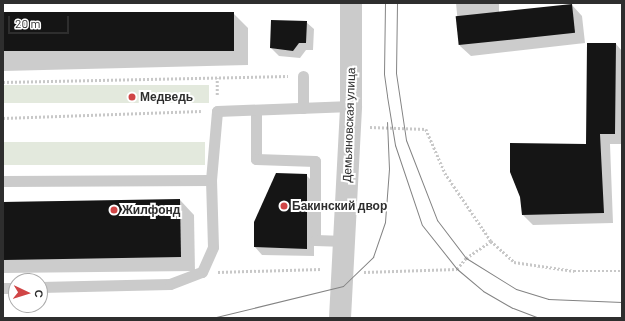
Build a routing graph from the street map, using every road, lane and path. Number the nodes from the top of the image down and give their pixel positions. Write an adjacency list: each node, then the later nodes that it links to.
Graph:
1 (351, 3): 8 (street, Демьяновская улица)
2 (303, 76): 3 (path); 5 (lane)
3 (217, 78): 4 (path); 7 (path)
4 (3, 82)
5 (304, 108): 6 (lane); 8 (lane)
6 (256, 110): 7 (lane); 12 (lane)
7 (217, 111): 9 (path); 10 (lane)
8 (350, 116): 12 (street, Демьяновская улица); 13 (path)
9 (3, 118)
10 (211, 180): 11 (lane); 14 (lane)
11 (3, 181)
12 (345, 241): 15 (street, Демьяновская улица)
13 (622, 271)
14 (48, 287)
15 (340, 318)

